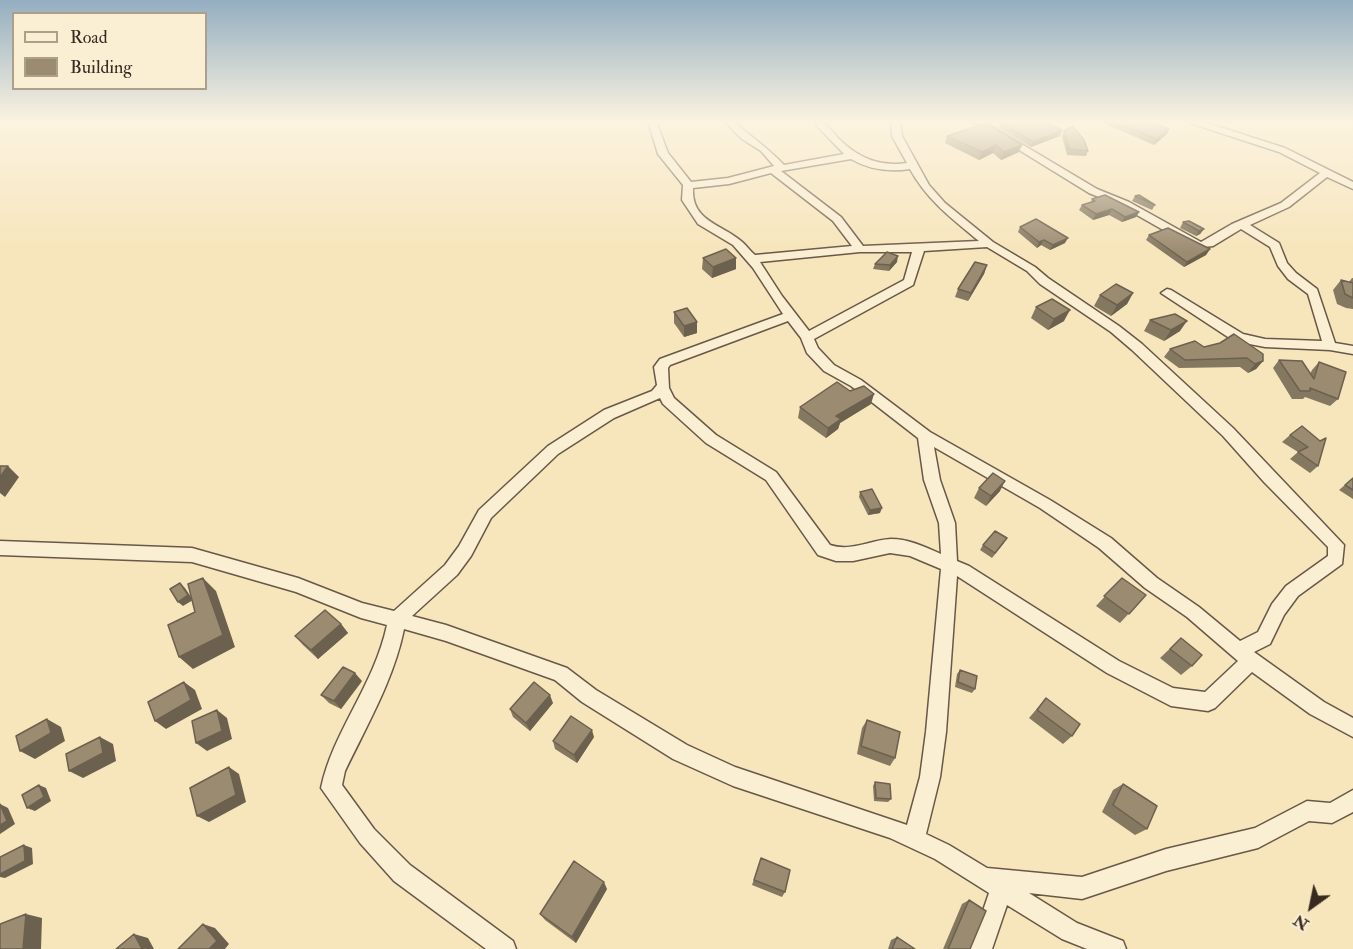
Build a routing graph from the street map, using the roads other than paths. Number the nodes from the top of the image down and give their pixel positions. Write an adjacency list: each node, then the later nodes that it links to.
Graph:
1 (672, 165): 11 (street)
2 (775, 165): 9 (street)
3 (797, 165): 9 (street)
4 (871, 165): 5 (street)
5 (913, 165)
6 (915, 165): 14 (street)
7 (1051, 165): 13 (street)
8 (1311, 165): 10 (street)
9 (777, 169): 11 (street); 15 (street)
10 (1326, 173): 12 (street); 13 (street)
11 (688, 185): 17 (street)
12 (1353, 186)
13 (1242, 225): 21 (street)
14 (989, 244): 16 (street); 28 (street)
15 (860, 249): 16 (street); 17 (street)
16 (919, 249): 20 (street)
17 (752, 259): 19 (street)
18 (1167, 293): 21 (street)
19 (789, 316): 20 (street); 23 (street)
20 (807, 337): 24 (street)
21 (1330, 346): 22 (street)
22 (1353, 350)
23 (663, 389): 26 (street); 27 (street)
24 (925, 436): 26 (street); 28 (street)
25 (0, 548): 27 (street)
26 (949, 564): 29 (street); 32 (street)
27 (397, 620): 32 (street); 36 (street)
28 (1237, 651): 29 (street)
29 (1251, 661): 30 (street)
30 (1353, 728)
31 (1353, 800): 33 (street)
32 (914, 839): 33 (street)
33 (982, 878): 34 (street)
34 (1001, 889): 35 (street); 37 (street)
35 (1073, 940): 38 (street)
36 (505, 949)
37 (981, 949)
38 (1115, 949)

